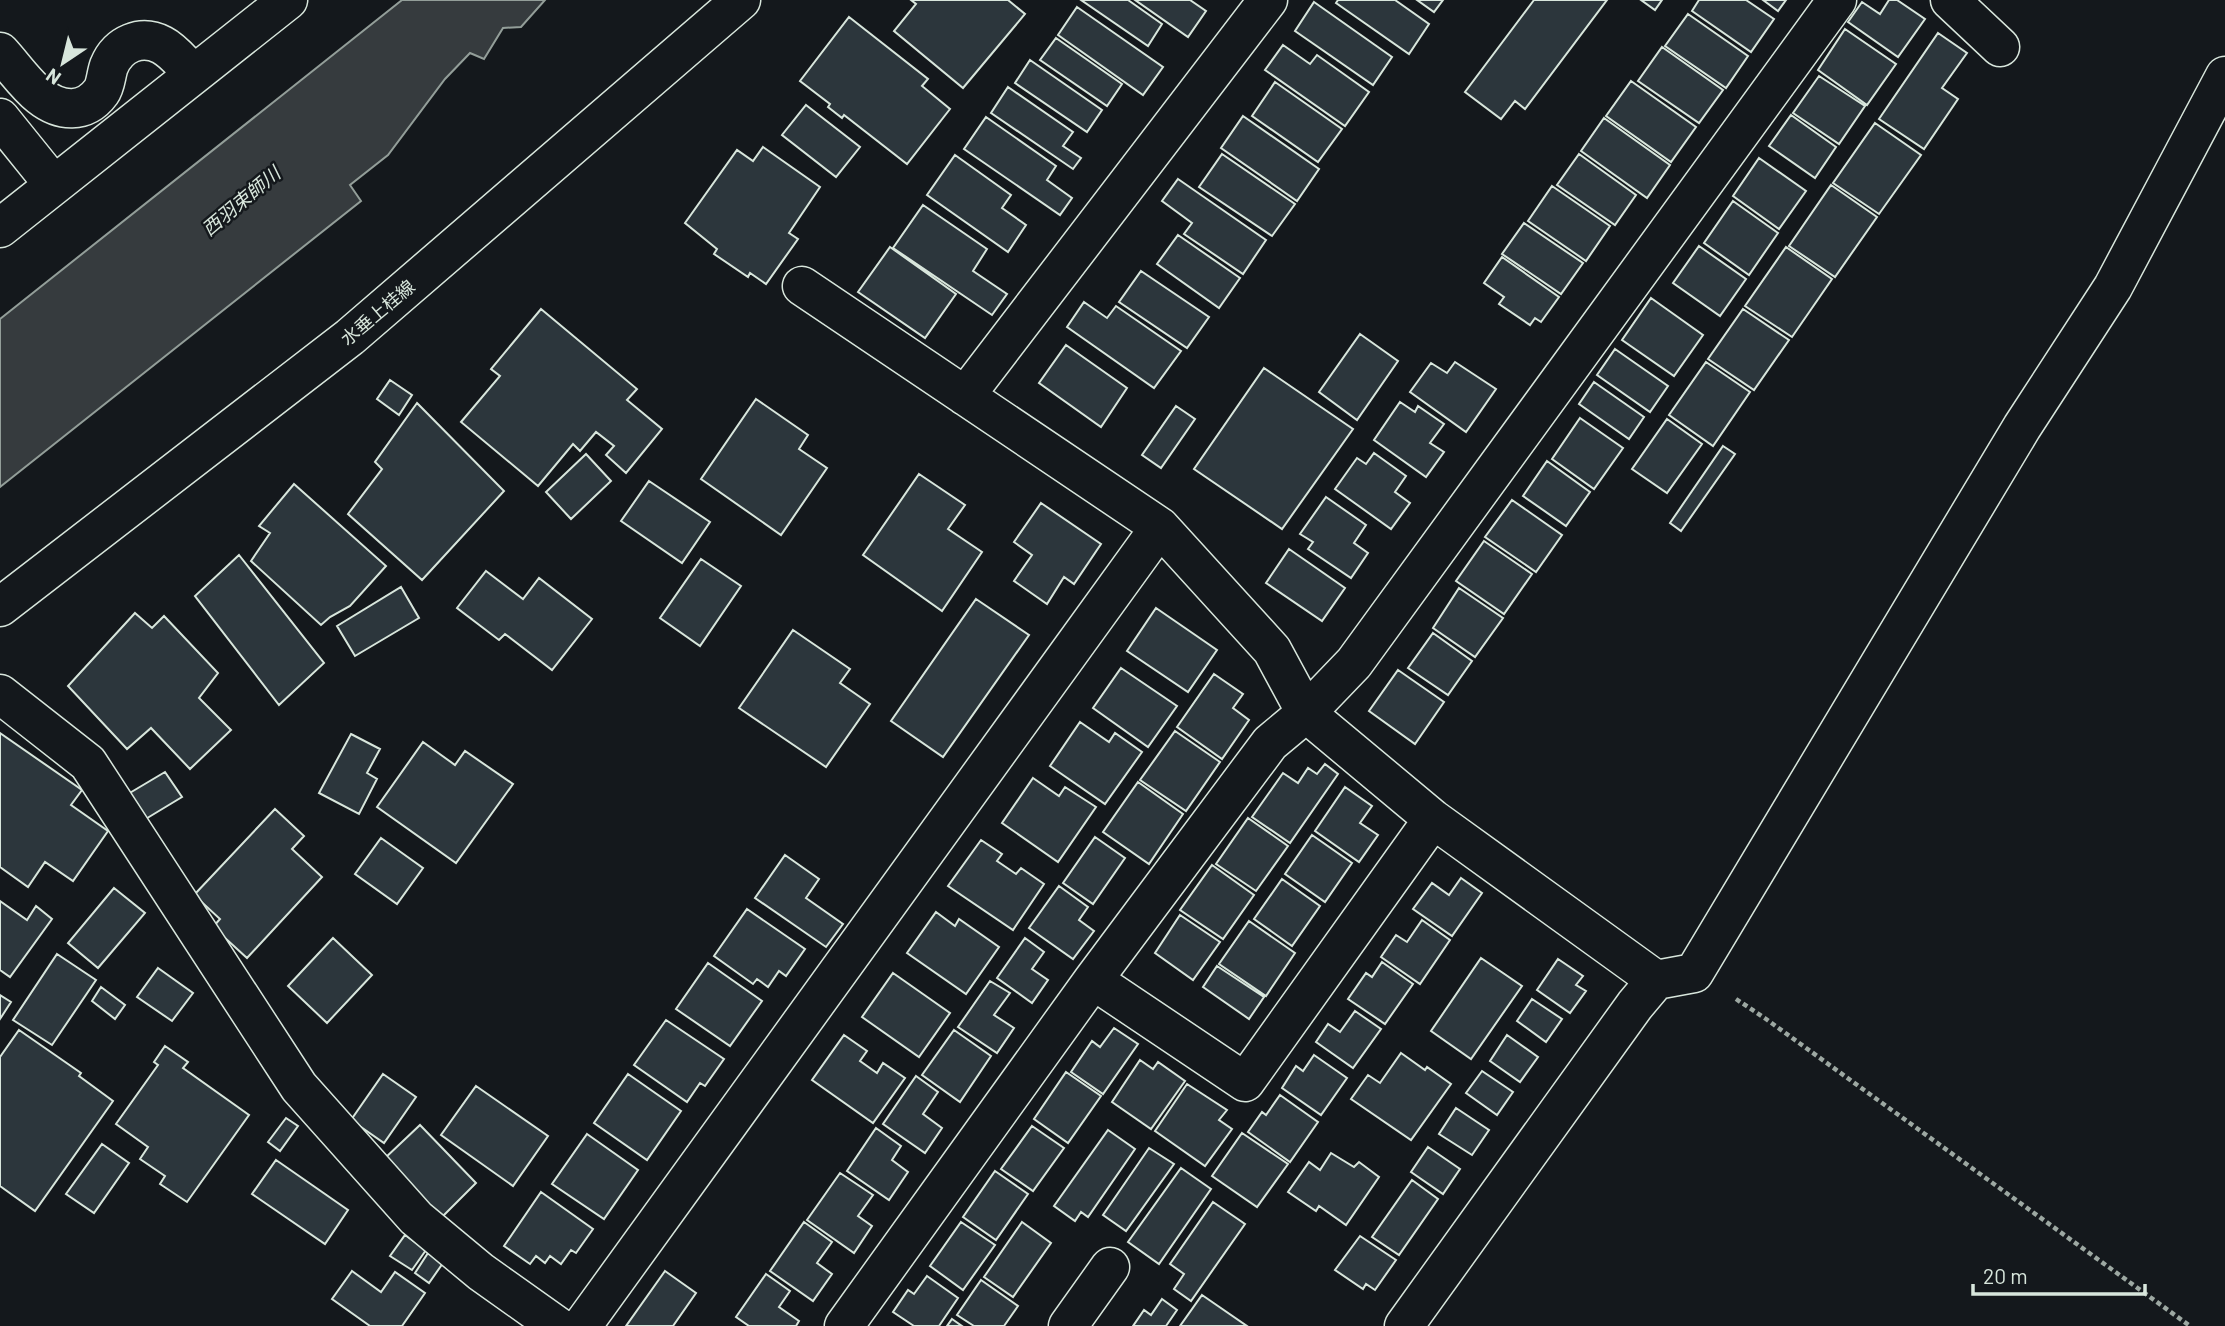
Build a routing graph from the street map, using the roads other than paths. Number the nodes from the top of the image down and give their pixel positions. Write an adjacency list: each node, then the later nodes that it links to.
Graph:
1 (288, 0): 8 (street)
2 (741, 0): 16 (street, 水垂上桂線)
3 (1268, 0): 14 (street)
4 (1837, 0): 18 (street)
5 (1950, 0): 6 (street)
6 (2000, 47)
7 (0, 52): 8 (street)
8 (194, 74): 11 (street)
9 (2225, 76): 20 (street)
10 (0, 118): 11 (street)
11 (54, 185): 12 (street)
12 (0, 228)
13 (802, 286): 14 (street)
14 (965, 396): 15 (street)
15 (1160, 527): 18 (street); 24 (street)
16 (0, 607)
17 (0, 694): 23 (street)
18 (1306, 713): 19 (street); 21 (street)
19 (1433, 819): 20 (street); 21 (street)
20 (1656, 980): 27 (street)
21 (1093, 981): 25 (street)
22 (1110, 1267): 26 (street)
23 (557, 1326)
24 (582, 1326)
25 (844, 1326)
26 (1068, 1326)
27 (1404, 1326)

